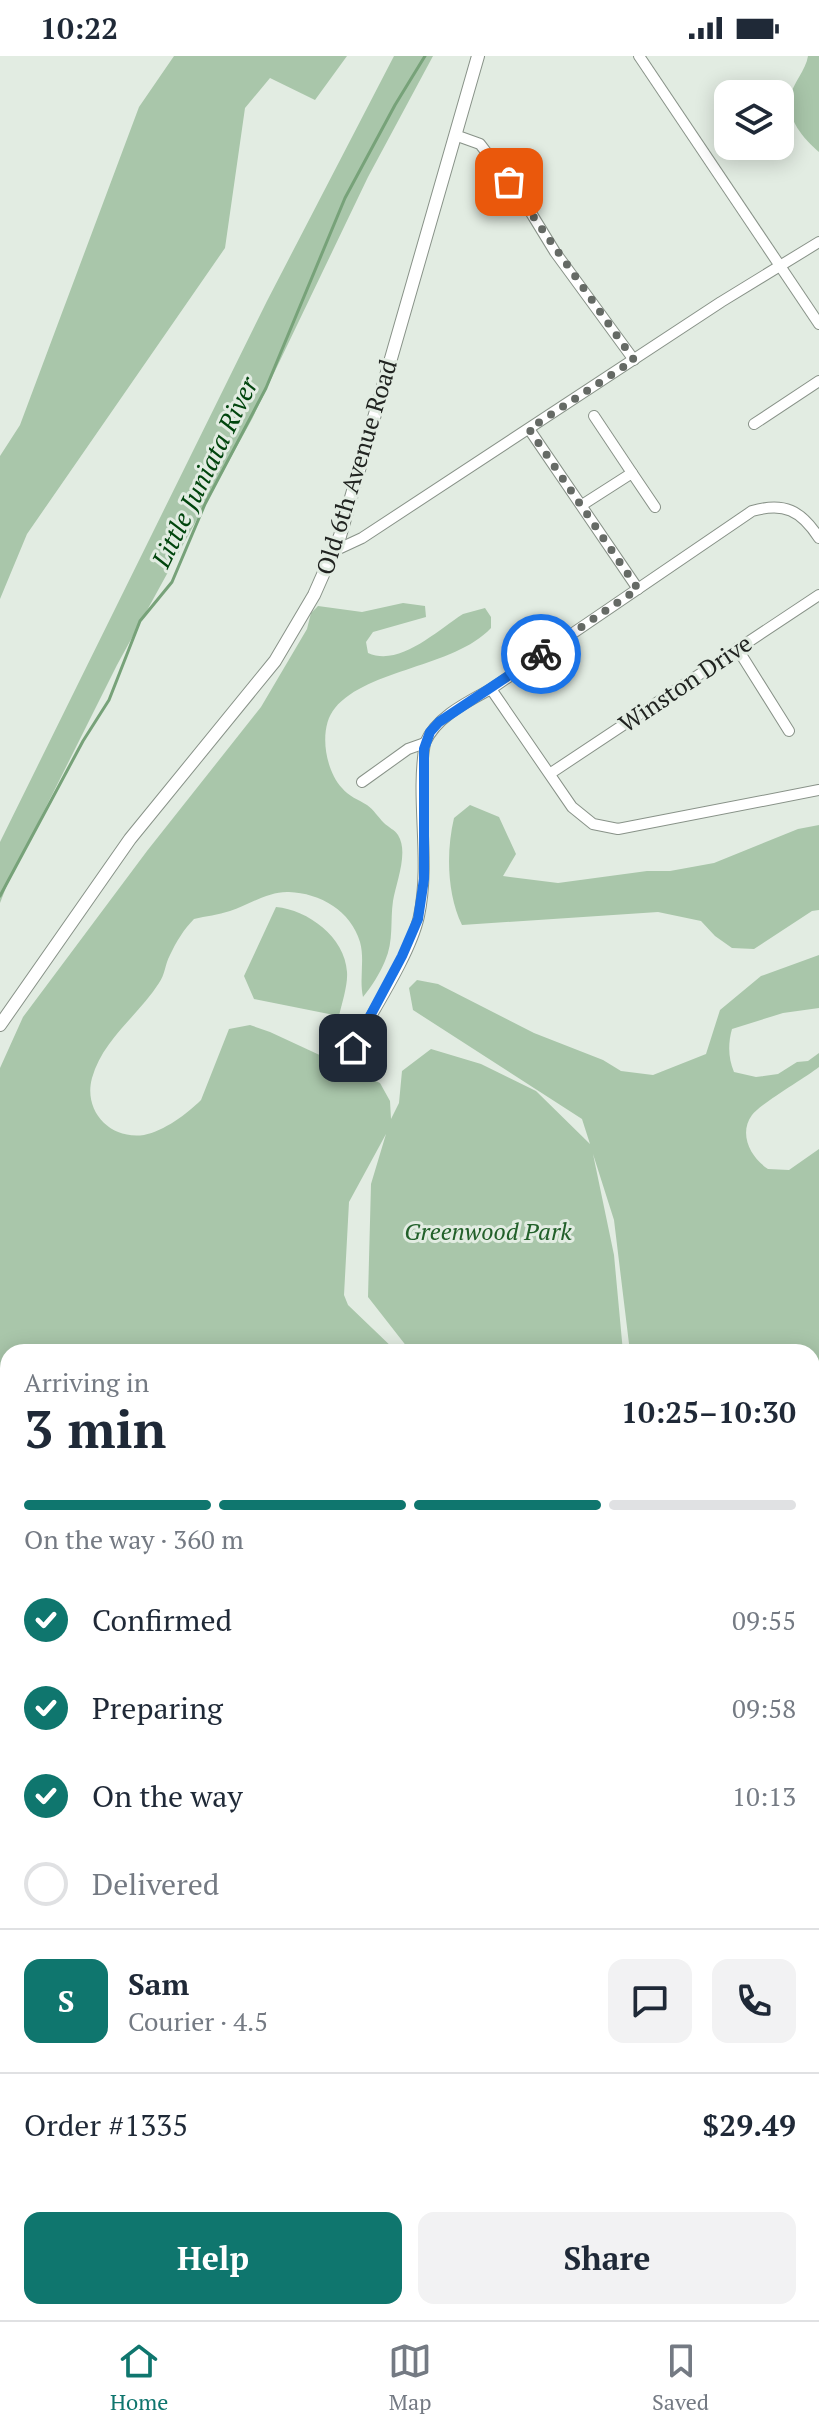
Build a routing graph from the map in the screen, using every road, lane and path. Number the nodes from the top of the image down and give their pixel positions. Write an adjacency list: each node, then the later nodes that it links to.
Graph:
1 (478, 56): 3 (main road, Old 6th Avenue Road)
2 (639, 56): 5 (street)
3 (455, 135): 7 (street); 16 (main road, Old 6th Avenue Road)
4 (819, 242): 5 (street)
5 (777, 265): 6 (street); 7 (street)
6 (819, 324)
7 (634, 360): 11 (street)
8 (819, 381): 10 (street)
9 (594, 416): 12 (street)
10 (754, 424)
11 (529, 429): 13 (street); 16 (street)
12 (632, 473): 13 (street); 14 (street)
13 (582, 505): 17 (street)
14 (655, 507)
15 (819, 538): 17 (street)
16 (334, 551): 26 (main road, Old 6th Avenue Road)
17 (638, 589): 20 (street)
18 (819, 595): 19 (street, Winston Drive)
19 (737, 648): 21 (street); 23 (street, Winston Drive)
20 (491, 689): 22 (street); 23 (street)
21 (789, 731)
22 (425, 743): 24 (street); 27 (street)
23 (551, 773): 25 (street)
24 (362, 782)
25 (819, 790)
26 (0, 1025)
27 (353, 1048)

